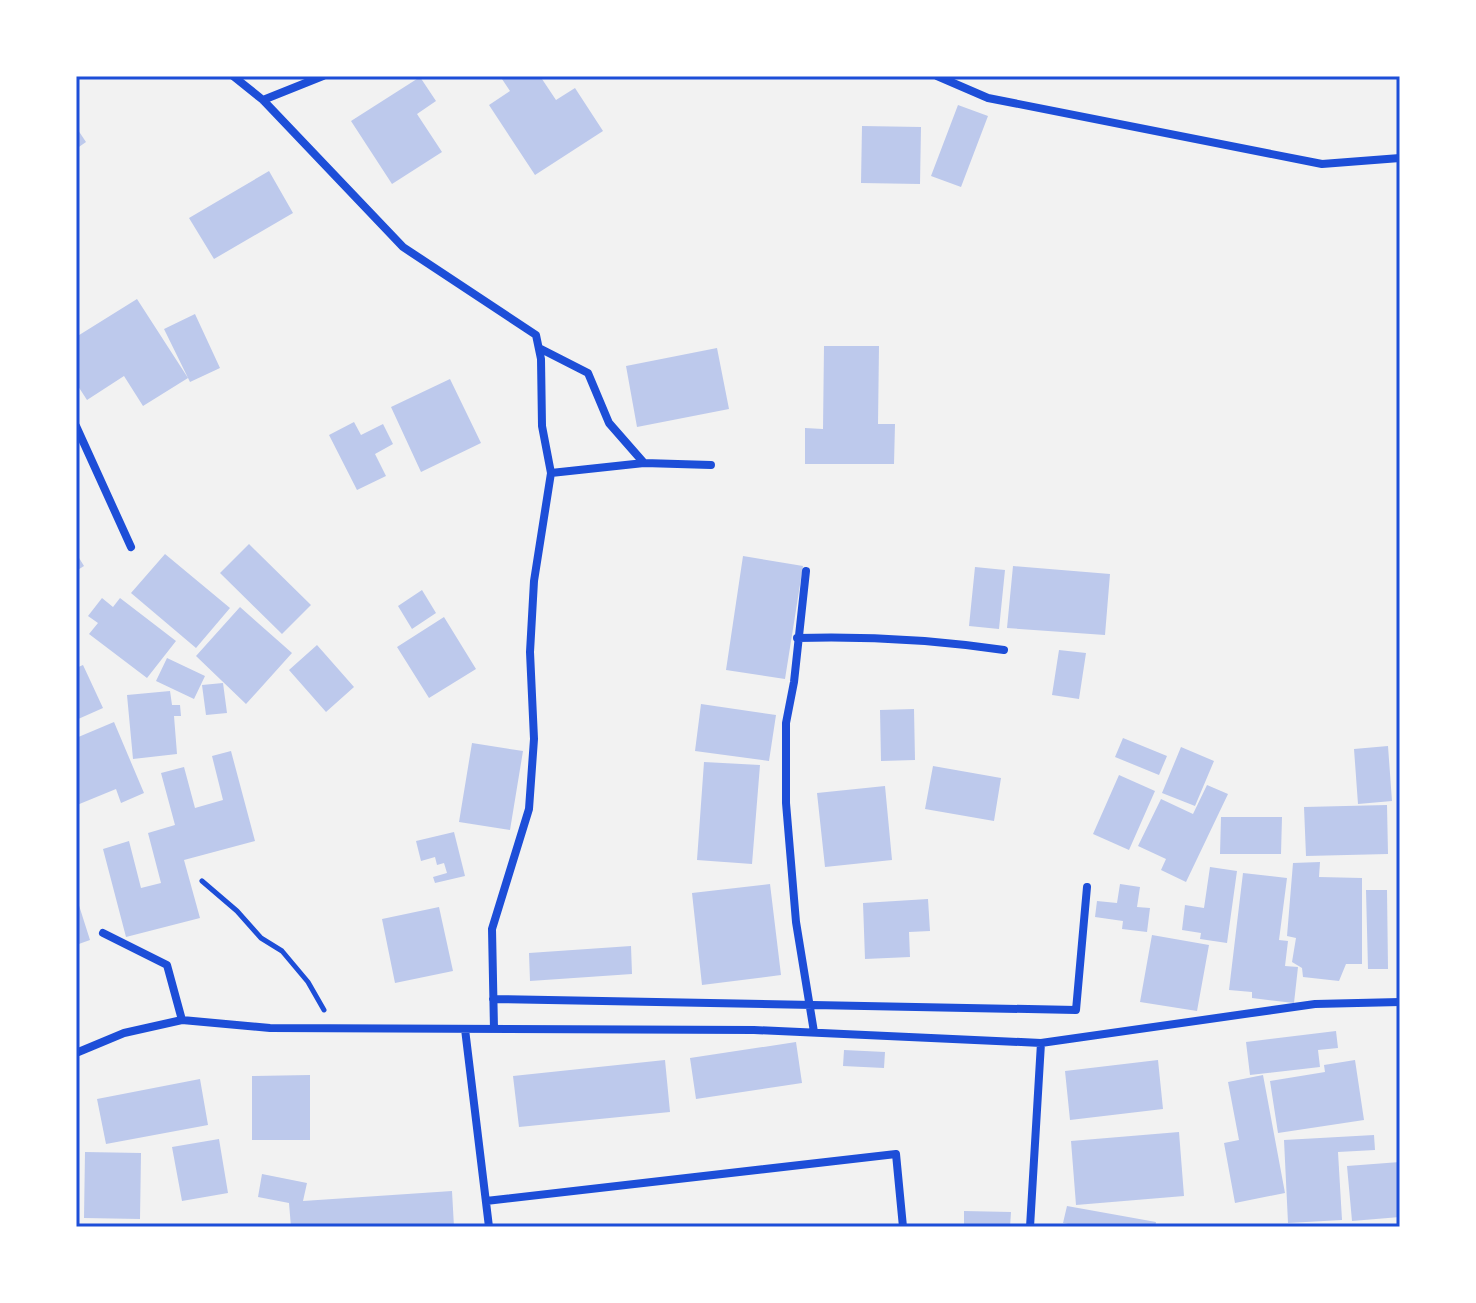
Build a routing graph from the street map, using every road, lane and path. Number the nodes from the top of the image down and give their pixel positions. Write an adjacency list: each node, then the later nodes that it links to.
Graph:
1 (233, 76): 4 (street)
2 (323, 76): 4 (street)
3 (937, 76): 5 (street)
4 (263, 100): 6 (street)
5 (1400, 158)
6 (539, 348): 8 (street); 10 (street)
7 (76, 426): 11 (street)
8 (644, 463): 9 (street); 10 (street)
9 (711, 465)
10 (551, 473): 18 (street)
11 (131, 547)
12 (806, 571): 13 (street)
13 (797, 638): 14 (street); 20 (street)
14 (1004, 650)
15 (202, 881): 22 (path)
16 (1087, 887): 20 (street)
17 (103, 933): 21 (street)
18 (493, 999): 20 (street); 24 (street)
19 (1400, 1002): 26 (street)
20 (810, 1006): 25 (street)
21 (182, 1020): 22 (street); 27 (street)
22 (335, 1028): 23 (street)
23 (465, 1029): 24 (street); 28 (street)
24 (494, 1029): 25 (street)
25 (814, 1032): 26 (street)
26 (1041, 1043): 31 (street)
27 (76, 1053)
28 (486, 1201): 29 (street); 30 (street)
29 (489, 1227)
30 (903, 1227)
31 (1030, 1227)

